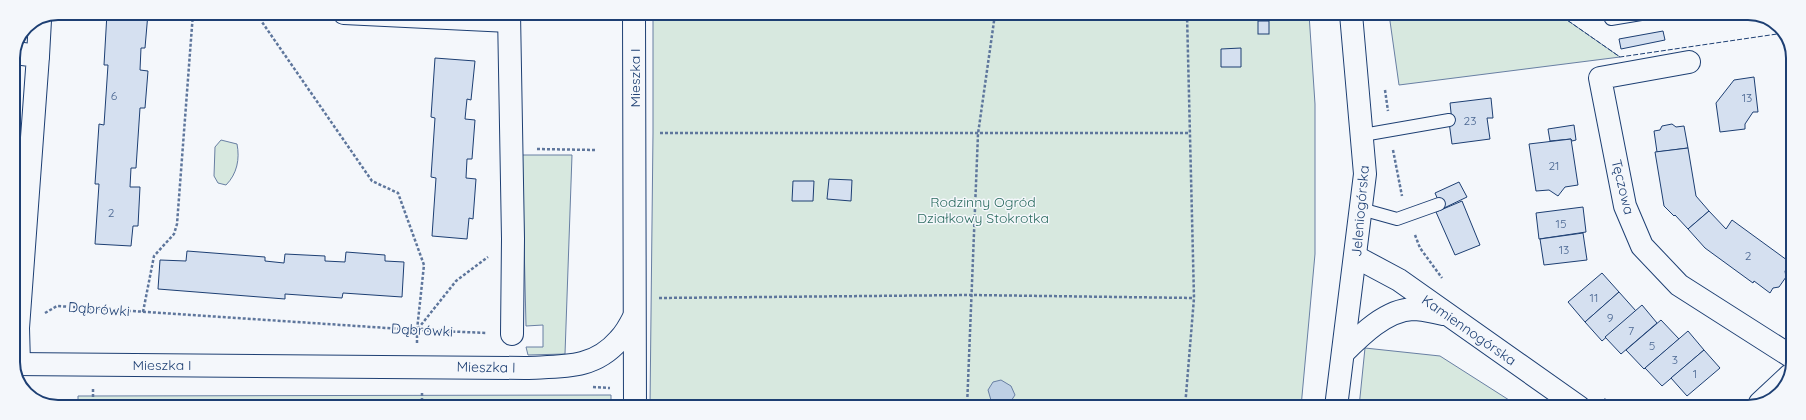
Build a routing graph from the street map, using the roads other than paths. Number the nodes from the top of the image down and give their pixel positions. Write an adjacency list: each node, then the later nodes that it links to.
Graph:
1 (509, 20): 16 (street)
2 (634, 20): 14 (street, Mieszka I)
3 (1352, 20): 9 (street, Jeleniogórska)
4 (40, 25): 6 (street)
5 (21, 54): 6 (street)
6 (38, 56): 13 (street)
7 (1689, 62): 18 (street, Tęczowa)
8 (1449, 120): 9 (lane)
9 (1363, 135): 11 (street, Jeleniogórska)
10 (1439, 204): 11 (lane)
11 (1361, 209): 12 (street, Jeleniogórska)
12 (1356, 257): 15 (street, Kamiennogórska); 17 (street, Jeleniogórska)
13 (20, 301)
14 (634, 307): 19 (street, Mieszka I); 20 (street)
15 (1447, 314): 17 (street); 22 (street, Kamiennogórska)
16 (512, 334)
17 (1343, 353): 21 (street, Jeleniogórska)
18 (1786, 353)
19 (20, 364)
20 (635, 400)
21 (1337, 400)
22 (1569, 400)

